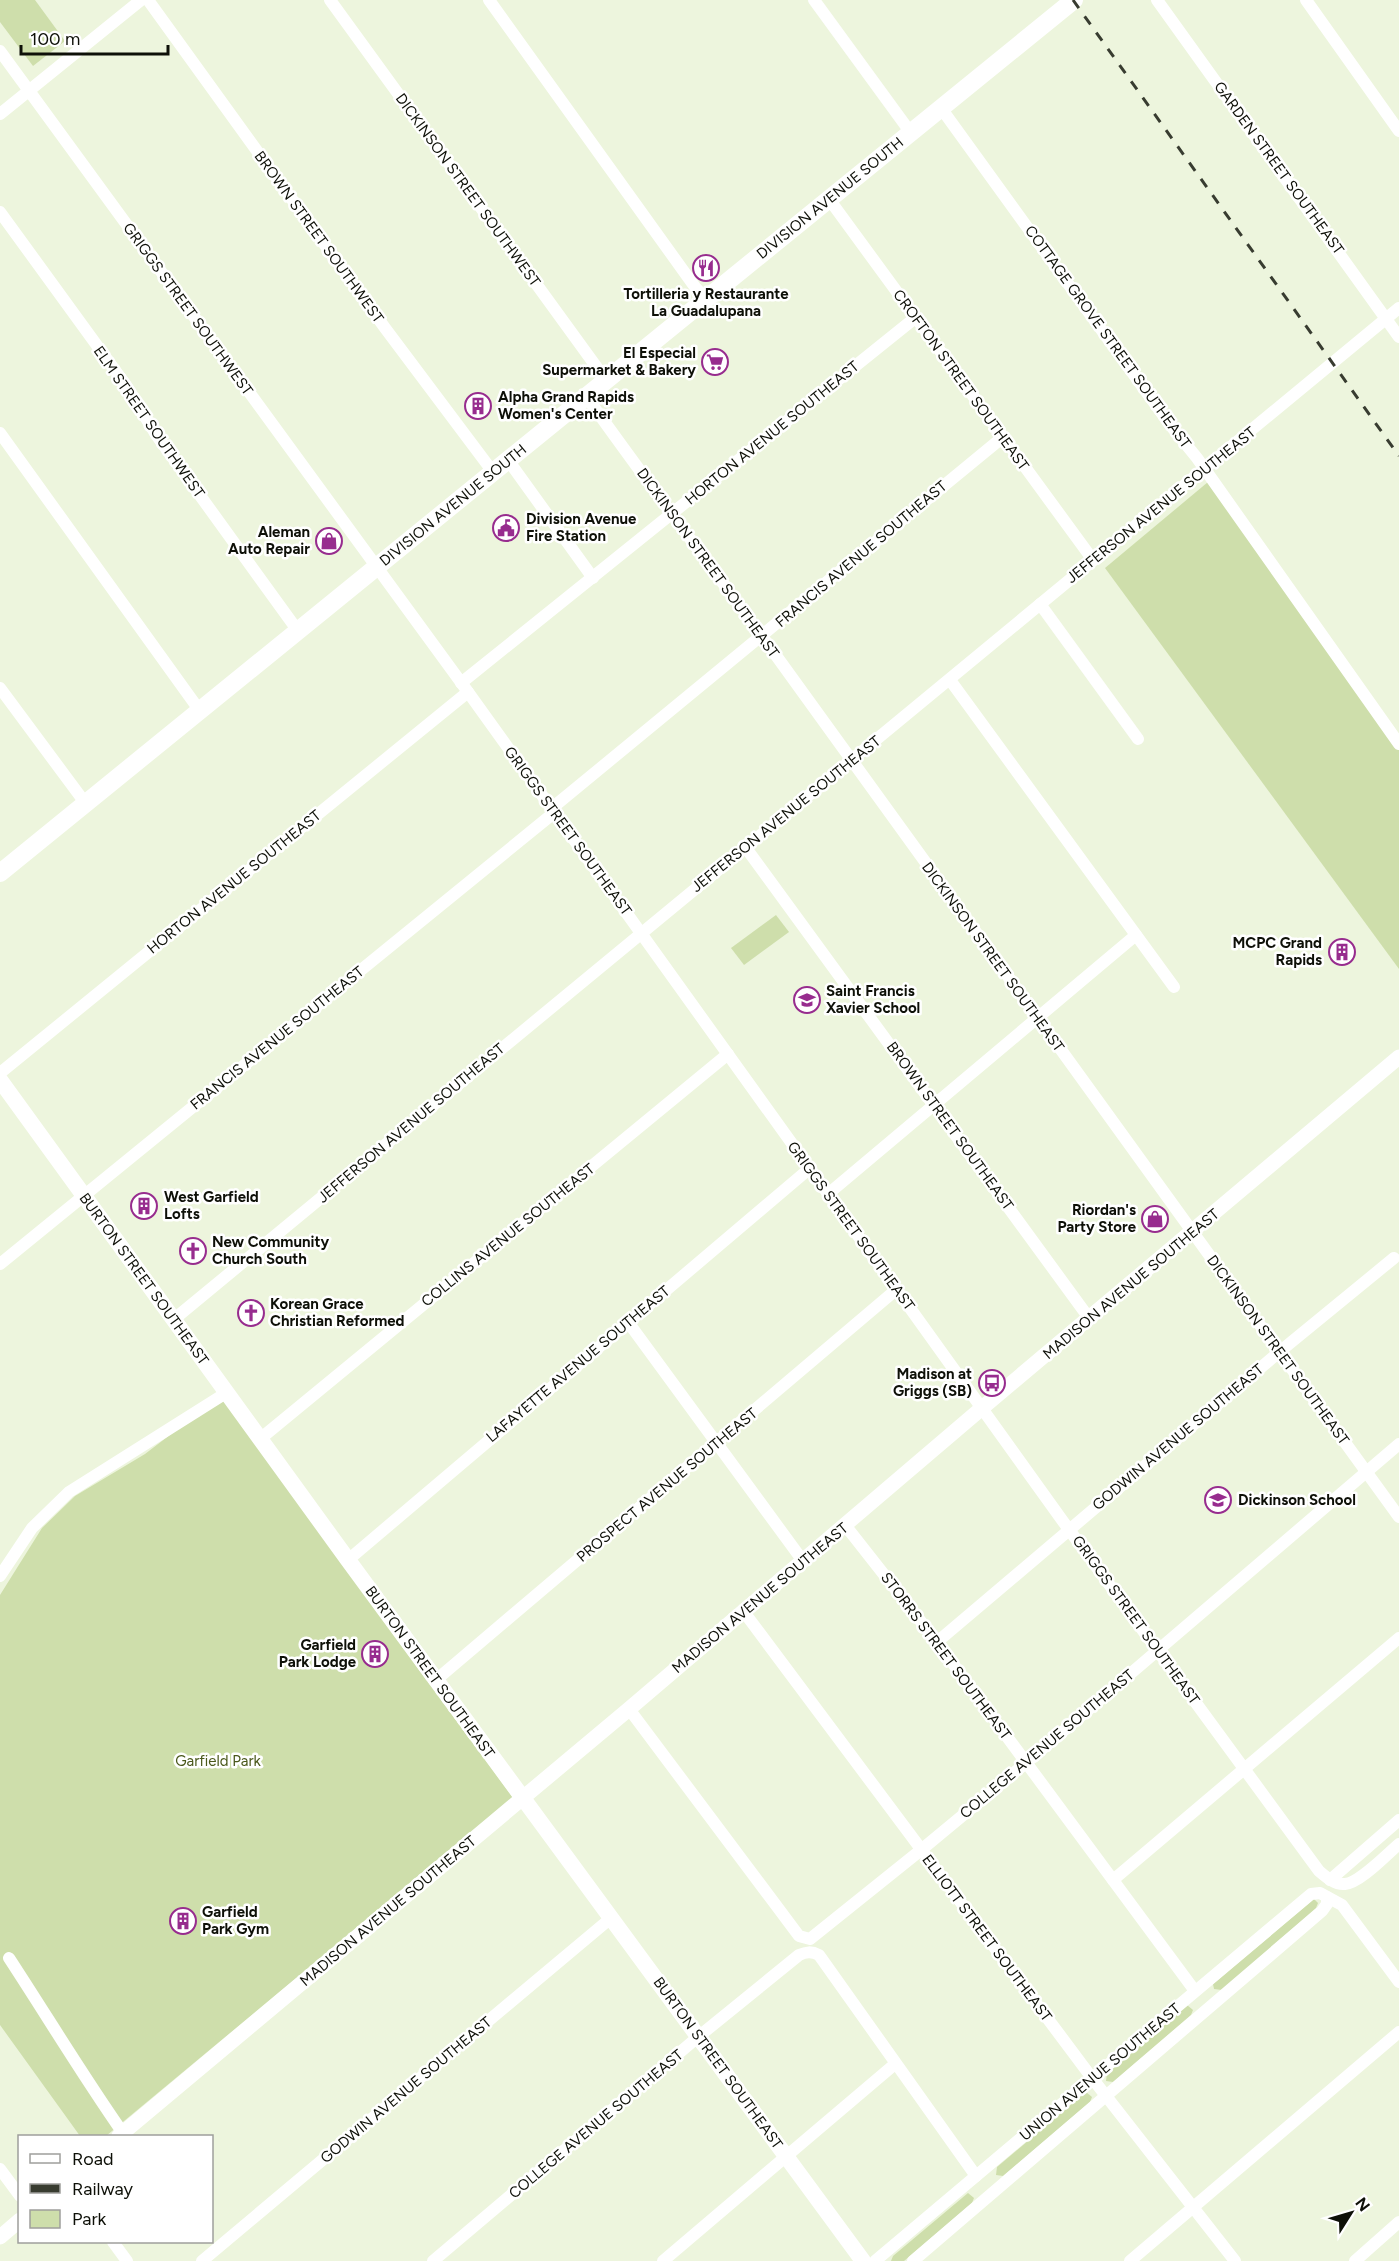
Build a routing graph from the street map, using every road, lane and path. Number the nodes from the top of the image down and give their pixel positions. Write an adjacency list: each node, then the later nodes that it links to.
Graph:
1 (141, 0): 10 (street)
2 (148, 0): 28 (street, BROWN STREET SOUTHWEST)
3 (330, 0): 22 (street, DICKINSON STREET SOUTHWEST)
4 (489, 0): 17 (street)
5 (814, 0): 14 (street)
6 (1074, 0): 11 (main road, DIVISION AVENUE SOUTH)
7 (1157, 0): 20 (street, GARDEN STREET SOUTHEAST)
8 (1306, 0): 13 (street)
9 (0, 51): 10 (street, GRIGGS STREET SOUTHWEST)
10 (28, 91): 12 (street); 31 (street, GRIGGS STREET SOUTHWEST)
11 (940, 108): 14 (main road, DIVISION AVENUE SOUTH); 27 (street, COTTAGE GROVE STREET SOUTHEAST)
12 (0, 114)
13 (1399, 131)
14 (910, 133): 15 (main road, DIVISION AVENUE SOUTH)
15 (829, 199): 17 (main road, DIVISION AVENUE SOUTH); 19 (street, CROFTON STREET SOUTHEAST)
16 (0, 212): 34 (street, ELM STREET SOUTHWEST)
17 (706, 299): 22 (main road, DIVISION AVENUE SOUTH)
18 (1399, 308): 20 (street, JEFFERSON AVENUE SOUTHEAST)
19 (915, 318): 25 (street, CROFTON STREET SOUTHEAST); 29 (street, HORTON AVENUE SOUTHEAST)
20 (1387, 318): 21 (street, GARDEN STREET SOUTHEAST); 27 (street, JEFFERSON AVENUE SOUTHEAST)
21 (1399, 337)
22 (606, 380): 23 (main road, DIVISION AVENUE SOUTH)
23 (586, 396): 26 (main road, DIVISION AVENUE SOUTH); 29 (street, DICKINSON STREET SOUTHEAST)
24 (0, 434): 39 (street)
25 (1003, 437): 30 (street, CROFTON STREET SOUTHEAST); 35 (street, FRANCIS AVENUE SOUTHEAST)
26 (508, 460): 28 (main road, DIVISION AVENUE SOUTH); 32 (street)
27 (1204, 469): 30 (street, JEFFERSON AVENUE SOUTHEAST); 41 (street, COTTAGE GROVE STREET SOUTHEAST)
28 (493, 472): 31 (main road, DIVISION AVENUE SOUTH)
29 (671, 513): 32 (street, HORTON AVENUE SOUTHEAST); 35 (street, DICKINSON STREET SOUTHEAST)
30 (1093, 560): 33 (street, JEFFERSON AVENUE SOUTHEAST)
31 (377, 567): 34 (main road, DIVISION AVENUE SOUTH); 38 (street, GRIGGS STREET SOUTHEAST)
32 (593, 578): 38 (street, HORTON AVENUE SOUTHEAST)
33 (1040, 604): 36 (street, JEFFERSON AVENUE SOUTHEAST); 40 (street)
34 (298, 631): 39 (main road, DIVISION AVENUE SOUTH)
35 (762, 636): 42 (street, DICKINSON STREET SOUTHEAST); 44 (street, FRANCIS AVENUE SOUTHEAST)
36 (950, 680): 42 (street, JEFFERSON AVENUE SOUTHEAST); 48 (street)
37 (0, 688): 43 (street)
38 (464, 688): 44 (street, GRIGGS STREET SOUTHEAST); 53 (street, HORTON AVENUE SOUTHEAST)
39 (200, 711): 43 (main road, DIVISION AVENUE SOUTH)
40 (1138, 739)
41 (1399, 744)
42 (851, 760): 45 (street, JEFFERSON AVENUE SOUTHEAST); 50 (street, DICKINSON STREET SOUTHEAST)
43 (86, 804): 46 (main road, DIVISION AVENUE SOUTH)
44 (553, 810): 47 (street, GRIGGS STREET SOUTHEAST); 58 (street, FRANCIS AVENUE SOUTHEAST)
45 (746, 848): 47 (street, JEFFERSON AVENUE SOUTHEAST); 55 (street, BROWN STREET SOUTHEAST)
46 (0, 873)
47 (642, 932): 51 (street, GRIGGS STREET SOUTHEAST); 64 (street, JEFFERSON AVENUE SOUTHEAST)
48 (1136, 935): 49 (street); 50 (street)
49 (1174, 987)
50 (1037, 1019): 55 (street); 59 (street, DICKINSON STREET SOUTHEAST)
51 (728, 1054): 56 (street, GRIGGS STREET SOUTHEAST); 69 (street, COLLINS AVENUE SOUTHEAST)
52 (1399, 1057): 59 (street, MADISON AVENUE SOUTHEAST)
53 (0, 1073)
54 (0, 1080): 58 (main road, BURTON STREET SOUTHEAST)
55 (934, 1104): 57 (street); 63 (street, BROWN STREET SOUTHEAST)
56 (809, 1169): 57 (street, GRIGGS STREET SOUTHEAST); 65 (street, LAFAYETTE AVENUE SOUTHEAST)
57 (828, 1194): 62 (street, GRIGGS STREET SOUTHEAST)
58 (84, 1196): 61 (street, FRANCIS AVENUE SOUTHEAST); 64 (main road, BURTON STREET SOUTHEAST)
59 (1194, 1232): 63 (street, MADISON AVENUE SOUTHEAST); 66 (street, DICKINSON STREET SOUTHEAST)
60 (1394, 1258): 66 (street, GODWIN AVENUE SOUTHEAST)
61 (0, 1264)
62 (897, 1289): 68 (street, GRIGGS STREET SOUTHEAST); 70 (street, PROSPECT AVENUE SOUTHEAST)
63 (1089, 1318): 68 (street, MADISON AVENUE SOUTHEAST)
64 (173, 1320): 67 (main road, BURTON STREET SOUTHEAST)
65 (628, 1322): 70 (street); 76 (street, LAFAYETTE AVENUE SOUTHEAST)
66 (1278, 1353): 72 (street, DICKINSON STREET SOUTHEAST); 75 (street, GODWIN AVENUE SOUTHEAST)
67 (226, 1393): 69 (main road, BURTON STREET SOUTHEAST); 78 (street)
68 (982, 1408): 74 (street, MADISON AVENUE SOUTHEAST); 75 (street, GRIGGS STREET SOUTHEAST)
69 (261, 1439): 76 (main road, BURTON STREET SOUTHEAST)
70 (717, 1442): 77 (street); 83 (street, PROSPECT AVENUE SOUTHEAST)
71 (1399, 1444): 72 (street, COLLEGE AVENUE SOUTHEAST)
72 (1366, 1472): 73 (street, DICKINSON STREET SOUTHEAST); 82 (street, COLLEGE AVENUE SOUTHEAST)
73 (1399, 1517)
74 (845, 1525): 77 (street, MADISON AVENUE SOUTHEAST); 81 (street, STORRS STREET SOUTHEAST)
75 (1069, 1529): 81 (street, GODWIN AVENUE SOUTHEAST); 82 (street, GRIGGS STREET SOUTHEAST)
76 (348, 1560): 83 (main road, BURTON STREET SOUTHEAST)
77 (803, 1561): 79 (street, MADISON AVENUE SOUTHEAST)
78 (0, 1576)
79 (744, 1612): 84 (street, MADISON AVENUE SOUTHEAST); 90 (street, ELLIOTT STREET SOUTHEAST)
80 (1399, 1638): 86 (street)
81 (937, 1642): 85 (street, STORRS STREET SOUTHEAST)
82 (1158, 1650): 85 (street, COLLEGE AVENUE SOUTHEAST); 86 (street, GRIGGS STREET SOUTHEAST)
83 (436, 1680): 87 (main road, BURTON STREET SOUTHEAST)
84 (629, 1709): 87 (street, MADISON AVENUE SOUTHEAST); 90 (street, COLLEGE AVENUE SOUTHEAST)
85 (1026, 1763): 90 (street, COLLEGE AVENUE SOUTHEAST); 91 (street, STORRS STREET SOUTHEAST)
86 (1244, 1768): 91 (street); 92 (street, GRIGGS STREET SOUTHEAST)
87 (522, 1798): 94 (main road, BURTON STREET SOUTHEAST); 103 (street, MADISON AVENUE SOUTHEAST)
88 (1399, 1820): 92 (street)
89 (1399, 1844): 92 (street)
90 (921, 1850): 101 (street, ELLIOTT STREET SOUTHEAST)
91 (1113, 1880): 97 (street, STORRS STREET SOUTHEAST)
92 (1330, 1880)
93 (1327, 1897): 96 (street); 97 (street, UNION AVENUE SOUTHEAST); 102 (street)
94 (611, 1918): 99 (main road, BURTON STREET SOUTHEAST); 114 (street, GODWIN AVENUE SOUTHEAST)
95 (9, 1958): 103 (street)
96 (1399, 1982)
97 (1195, 1991): 101 (street, UNION AVENUE SOUTHEAST)
98 (1399, 2032): 108 (street)
99 (698, 2037): 100 (street, COLLEGE AVENUE SOUTHEAST); 104 (main road, BURTON STREET SOUTHEAST); 115 (street, COLLEGE AVENUE SOUTHEAST)
100 (895, 2064): 104 (street); 106 (street)
101 (1092, 2078): 102 (street, ELLIOTT STREET SOUTHEAST); 106 (street, UNION AVENUE SOUTHEAST)
102 (1106, 2095): 108 (street, ELLIOTT STREET SOUTHEAST); 119 (street)
103 (121, 2135)
104 (787, 2157): 116 (street); 117 (main road, BURTON STREET SOUTHEAST)
105 (0, 2169): 107 (street)
106 (976, 2176): 118 (street, UNION AVENUE SOUTHEAST)
107 (18, 2193)
108 (1194, 2206): 120 (street); 121 (street, ELLIOTT STREET SOUTHEAST)
109 (18, 2222): 111 (street)
110 (1399, 2222): 122 (street)
111 (0, 2237)
112 (114, 2243): 113 (street)
113 (127, 2261)
114 (202, 2261)
115 (433, 2261)
116 (663, 2261)
117 (863, 2261)
118 (875, 2261)
119 (913, 2261)
120 (1130, 2261)
121 (1235, 2261)
122 (1355, 2261)

